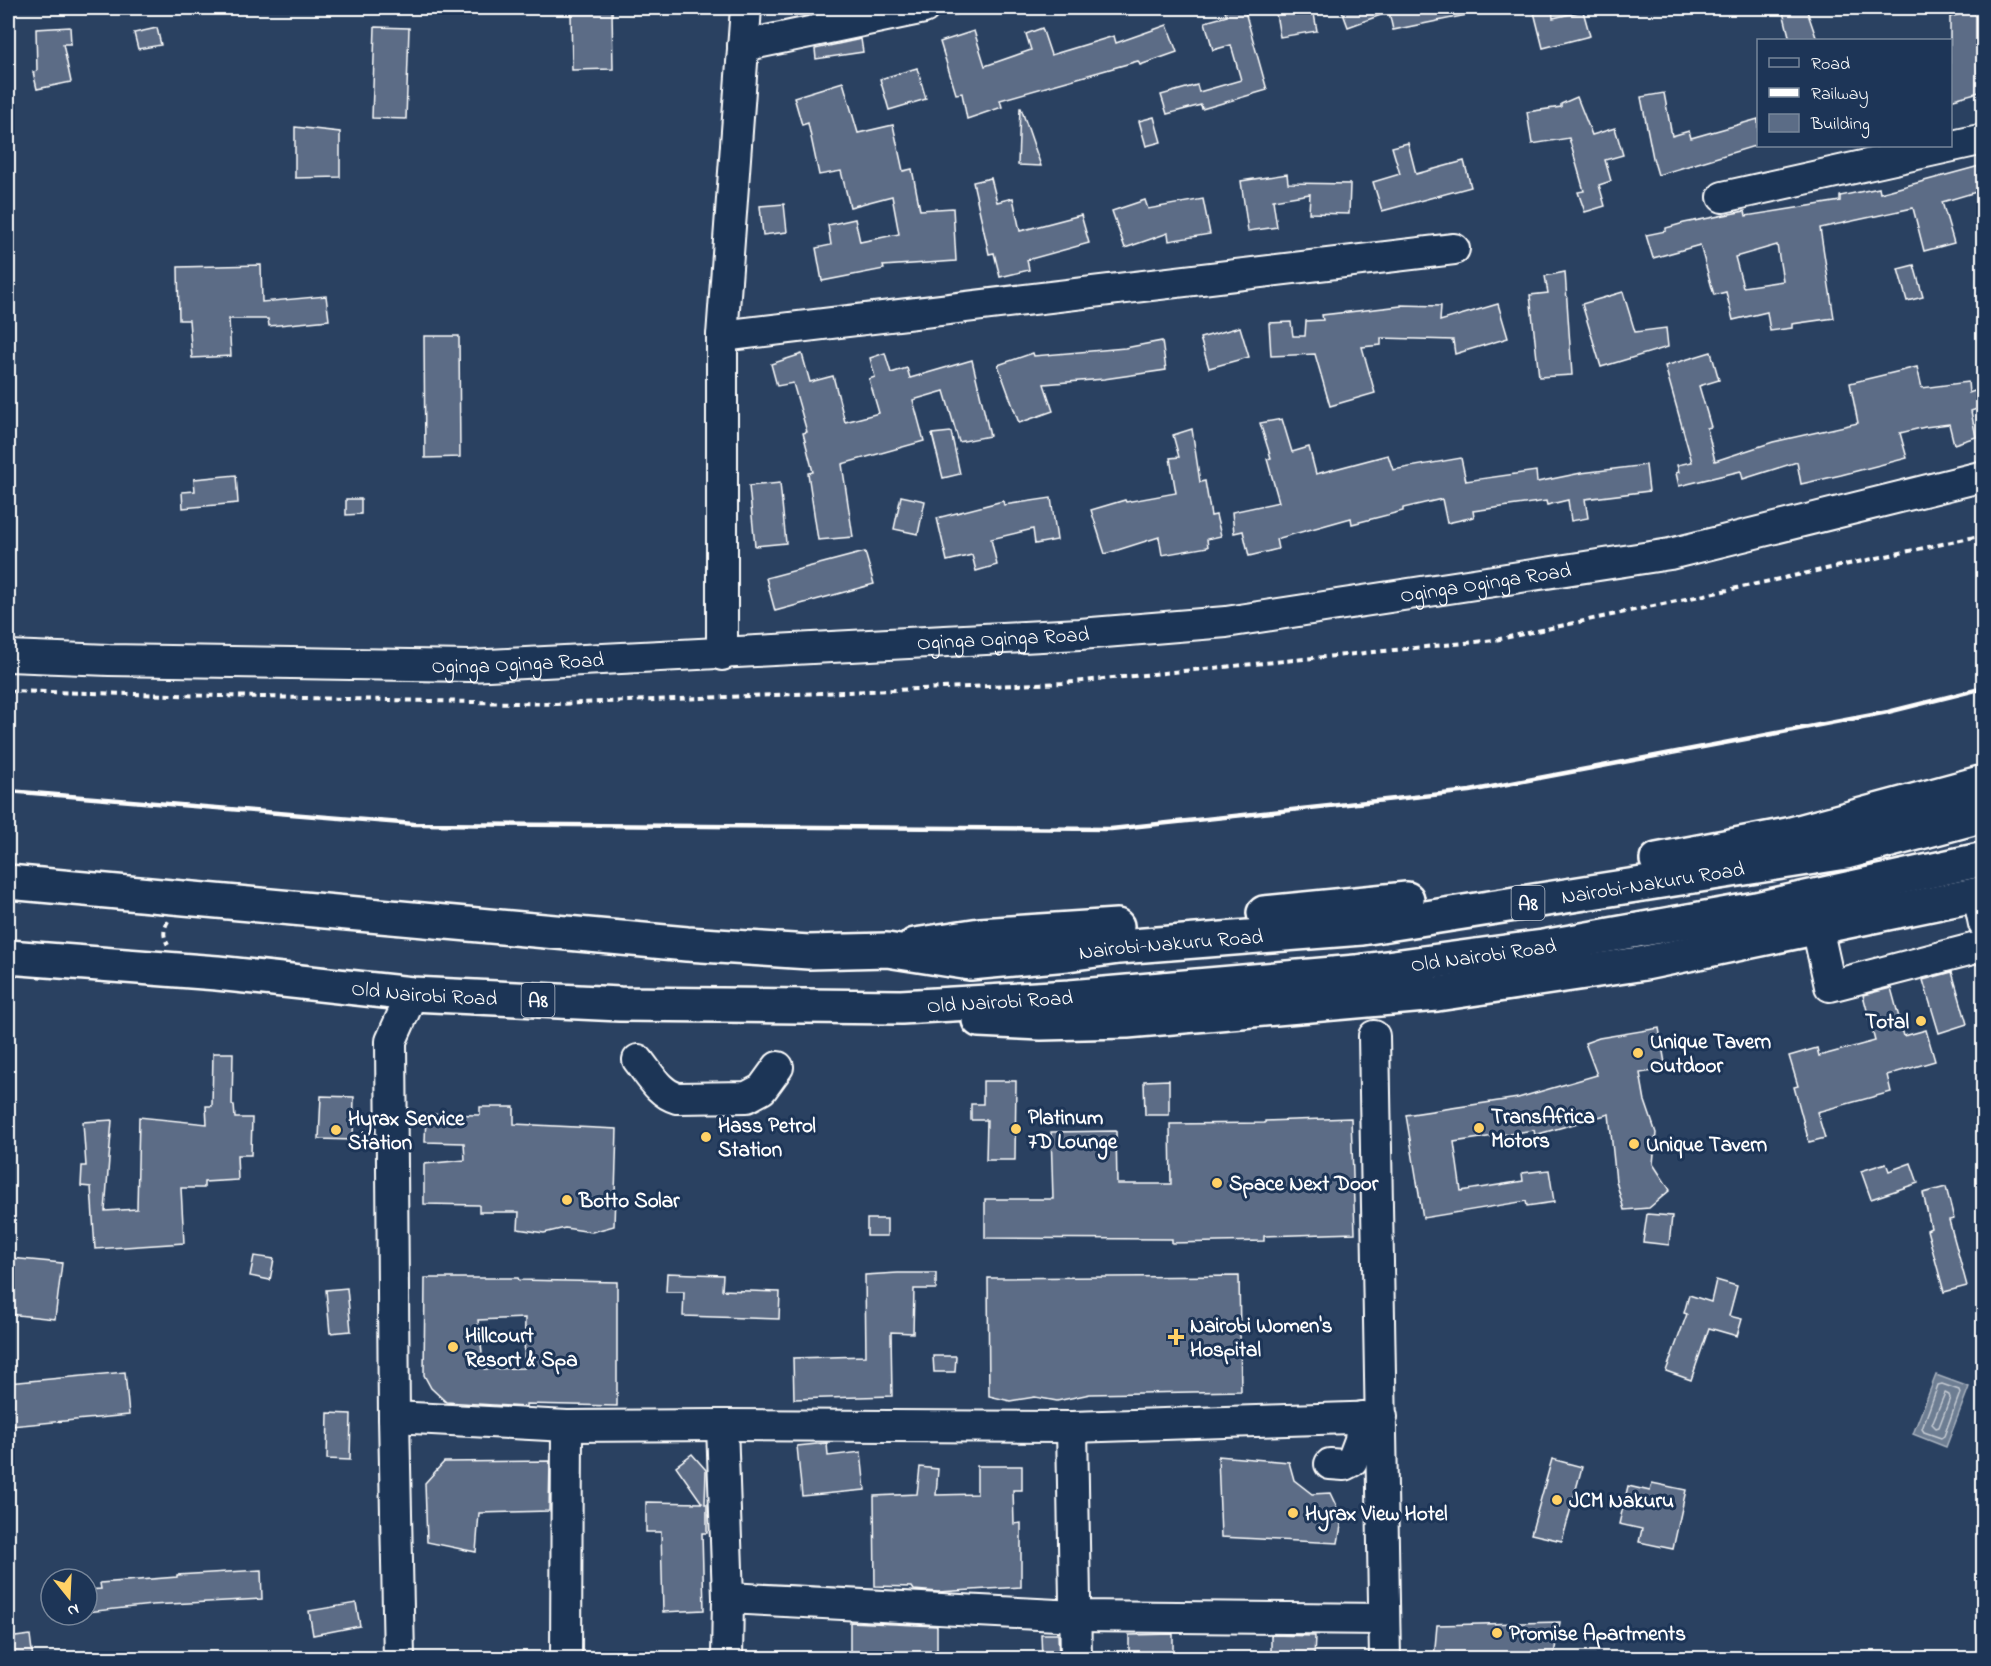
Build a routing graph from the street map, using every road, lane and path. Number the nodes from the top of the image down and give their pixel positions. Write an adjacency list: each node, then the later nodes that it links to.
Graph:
1 (746, 8): 3 (street)
2 (924, 8): 3 (street)
3 (743, 46): 9 (street)
4 (1983, 139): 5 (street)
5 (1952, 146)
6 (1947, 147): 7 (street)
7 (1723, 197)
8 (1454, 249): 9 (street)
9 (722, 336): 11 (street)
10 (1983, 476): 11 (street, Oginga Oginga Road)
11 (722, 655): 12 (street, Oginga Oginga Road)
12 (8, 656)
13 (1983, 782): 22 (highway)
14 (1983, 815): 23 (highway, Nairobi-Nakuru Road / A8)
15 (1983, 859): 26 (highway, Old Nairobi Road / A8)
16 (8, 882): 22 (highway, Old Nairobi Road / A8)
17 (1982, 904): 19 (highway)
18 (175, 916): 21 (path)
19 (1817, 927): 20 (street); 26 (highway)
20 (1983, 946)
21 (171, 950)
22 (887, 950): 23 (highway, Old Nairobi Road / A8)
23 (1067, 954)
24 (8, 957): 25 (highway, Old Nairobi Road / A8)
25 (412, 994): 26 (highway, Old Nairobi Road / A8); 30 (street)
26 (902, 1007)
27 (1374, 1036): 31 (street)
28 (638, 1060): 29 (street)
29 (778, 1067)
30 (394, 1417): 33 (street); 39 (street)
31 (1372, 1417): 34 (street); 35 (street); 38 (street)
32 (722, 1425): 33 (street); 34 (street); 36 (street)
33 (567, 1426): 40 (street)
34 (1072, 1427): 37 (street)
35 (1330, 1464)
36 (728, 1598): 37 (street); 41 (street)
37 (1076, 1616): 38 (street); 42 (street)
38 (1384, 1619): 43 (street)
39 (399, 1659)
40 (566, 1659)
41 (727, 1659)
42 (1076, 1659)
43 (1384, 1659)

